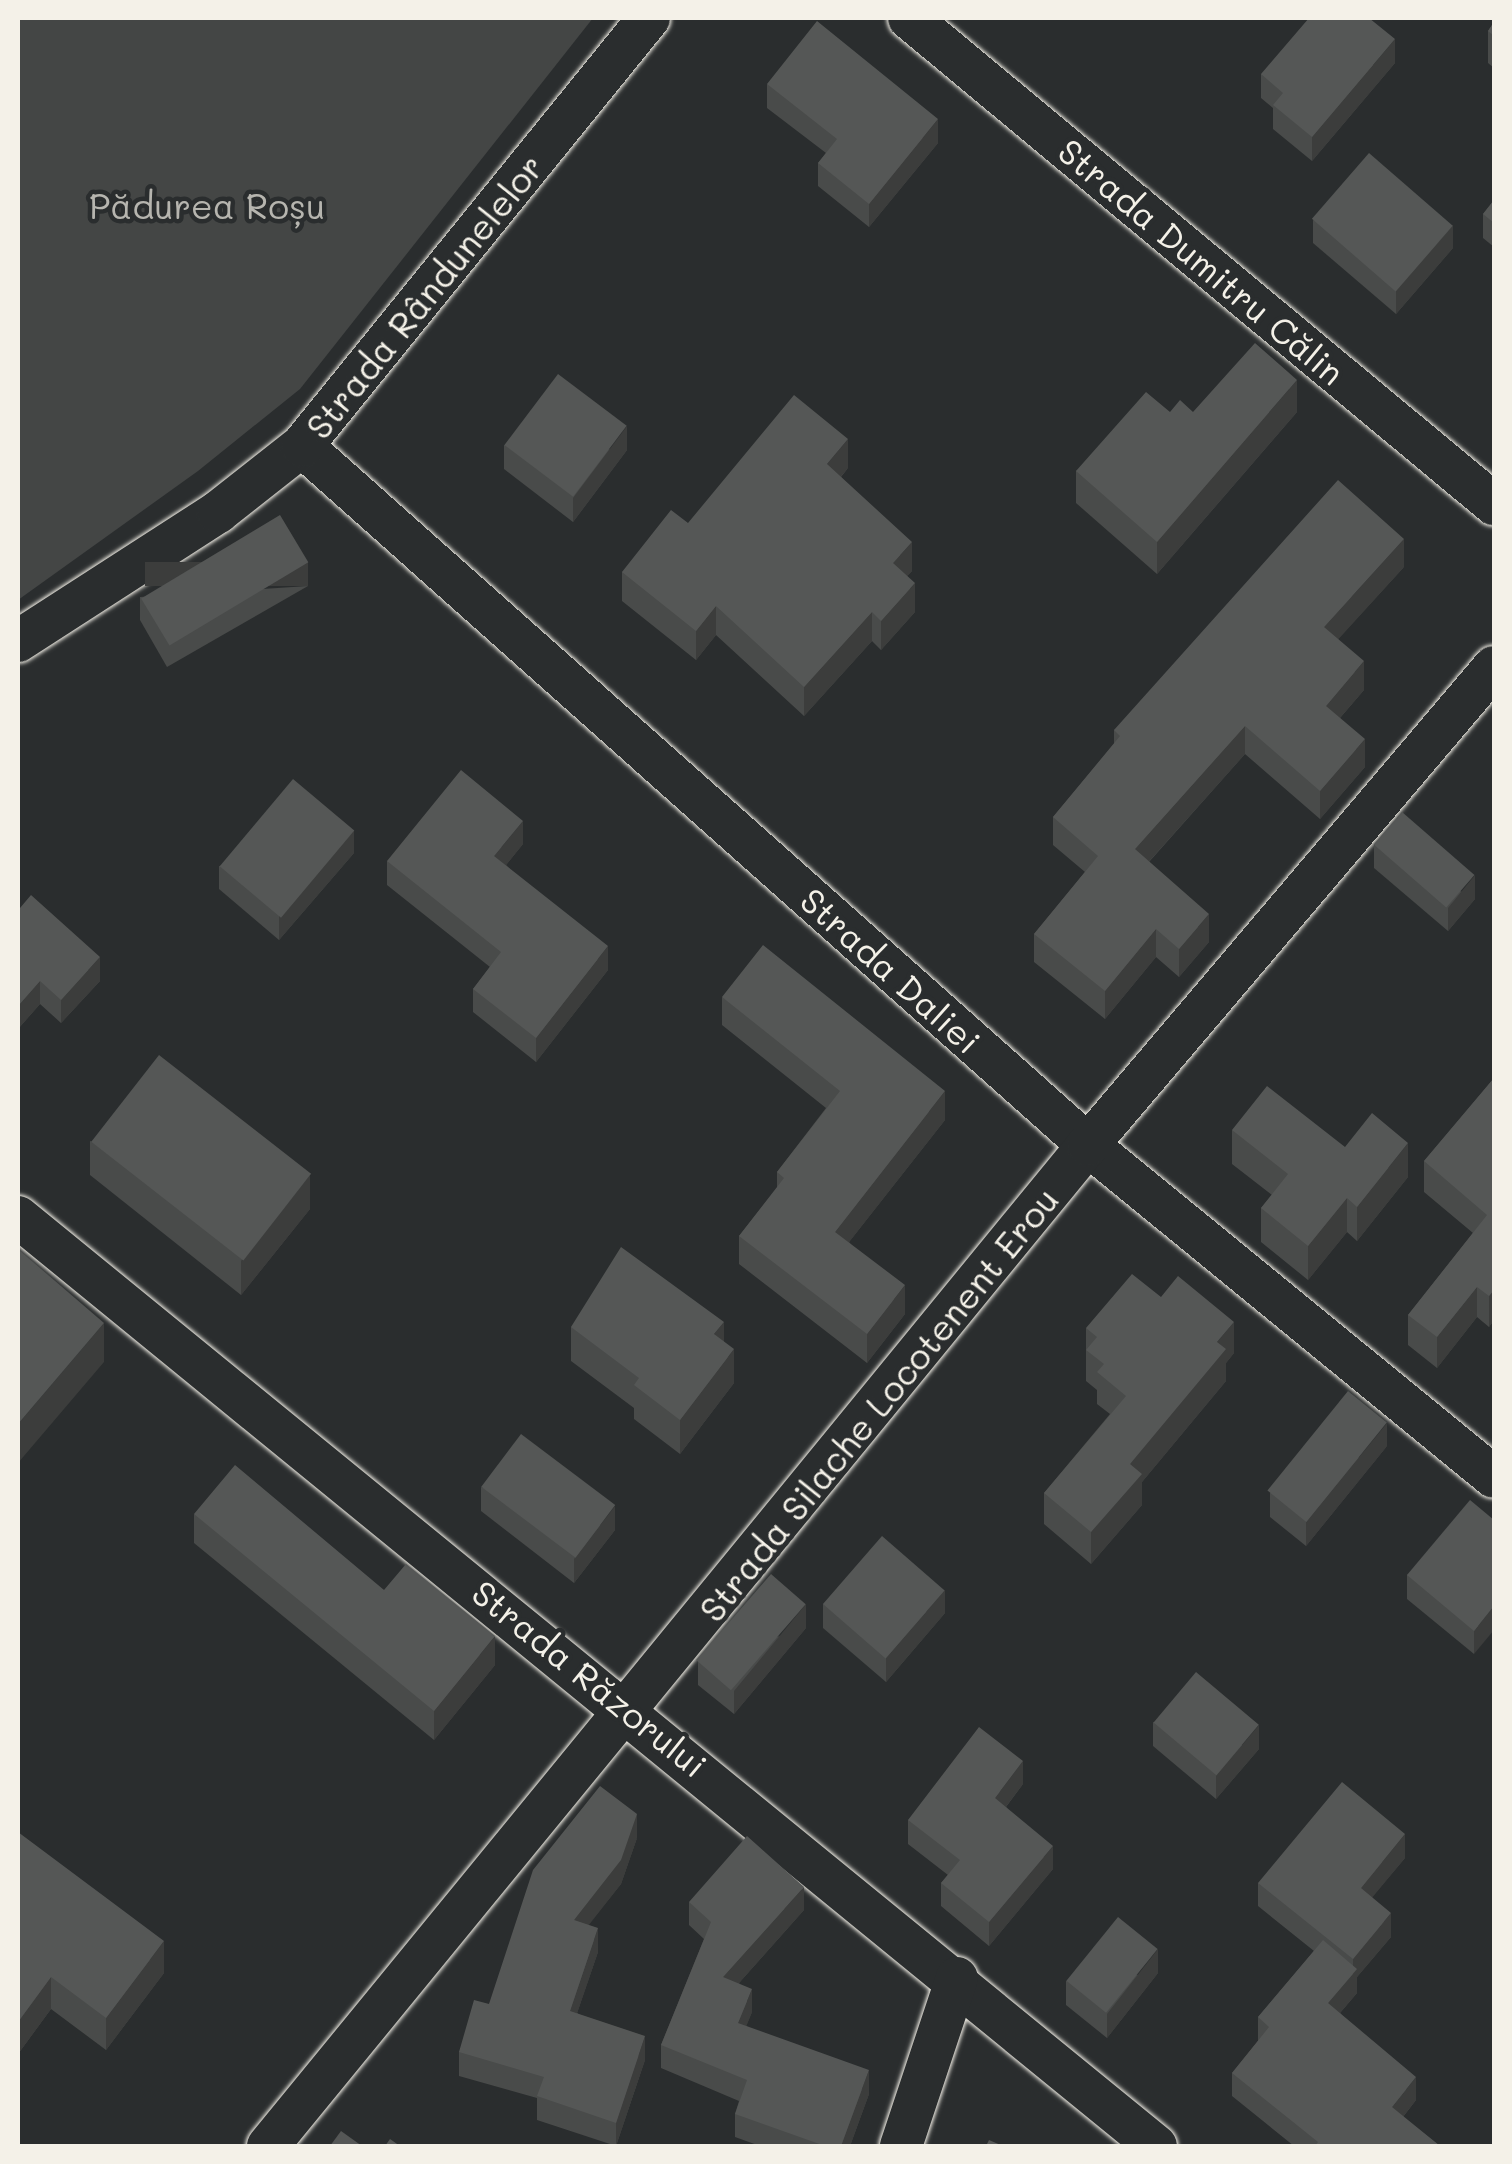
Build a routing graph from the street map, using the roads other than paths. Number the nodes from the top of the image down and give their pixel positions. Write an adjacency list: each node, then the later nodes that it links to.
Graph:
1 (649, 18): 3 (street, Strada Rândunelelor)
2 (909, 18): 4 (street, Strada Dumitru Călin)
3 (302, 446): 5 (street, Strada Rândunelelor); 7 (street, Strada Daliei)
4 (1494, 504)
5 (18, 642)
6 (1494, 666): 7 (street, Strada Silache Locotenent Erou)
7 (1088, 1146): 9 (street, Strada Daliei); 10 (street, Strada Silache Locotenent Erou)
8 (18, 1217): 10 (street, Strada Răzorului)
9 (1494, 1477)
10 (630, 1710): 11 (street, Strada Răzorului); 12 (street, Strada Silache Locotenent Erou)
11 (957, 1978): 13 (street); 14 (street, Strada Răzorului)
12 (268, 2146)
13 (901, 2146)
14 (1156, 2146)

